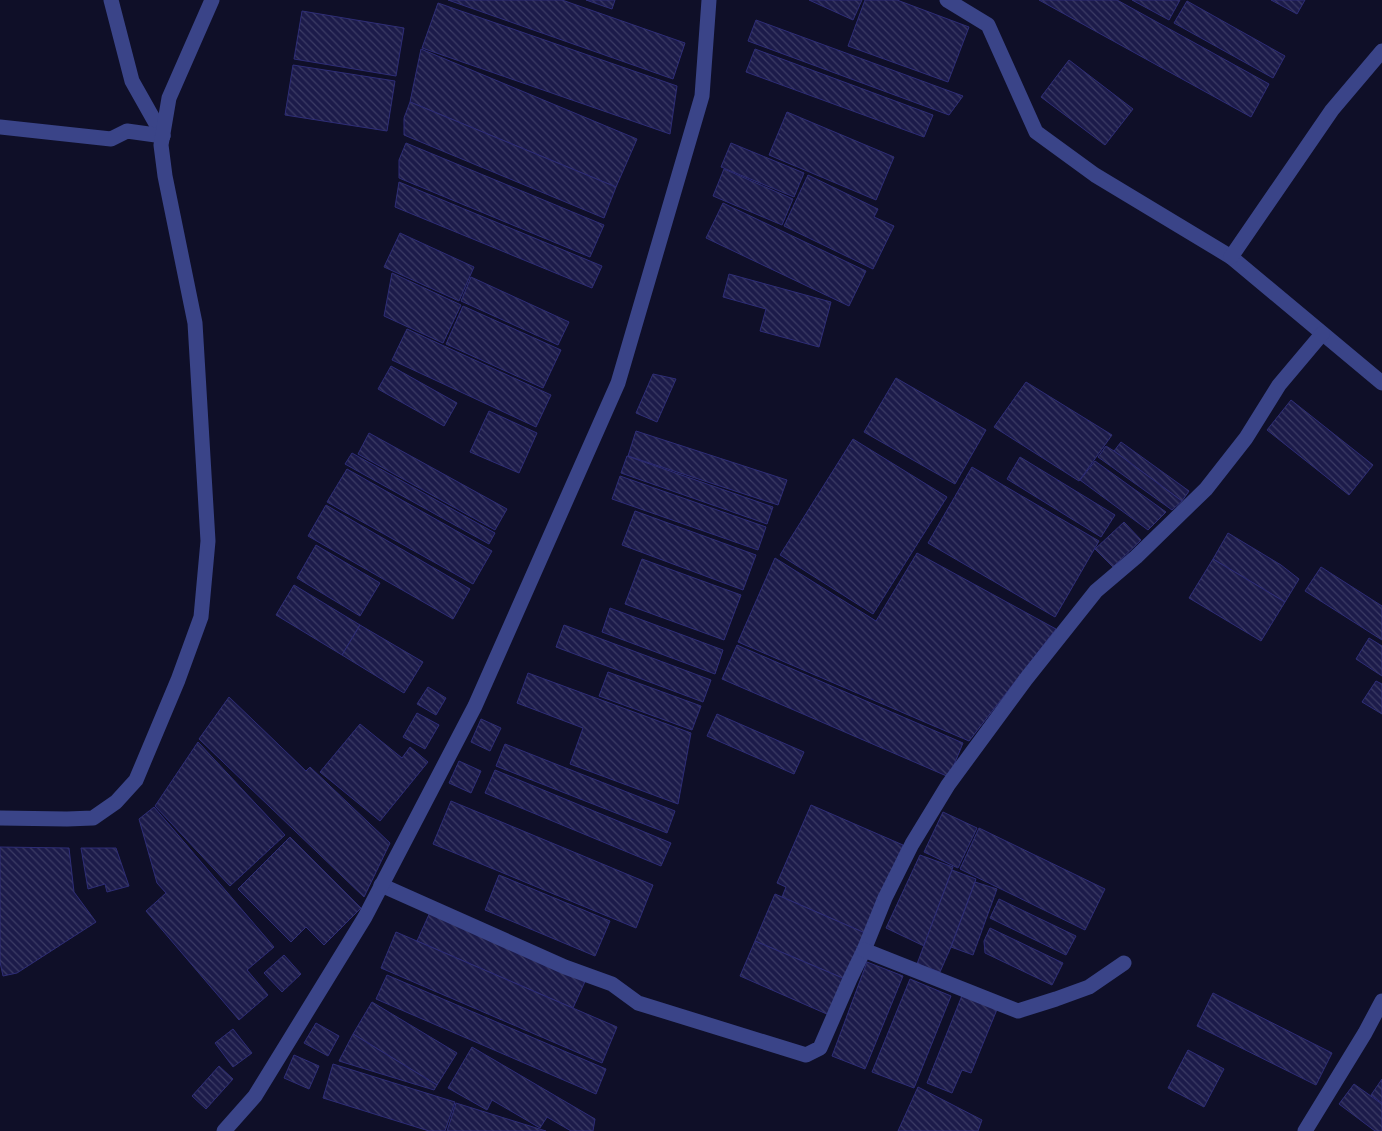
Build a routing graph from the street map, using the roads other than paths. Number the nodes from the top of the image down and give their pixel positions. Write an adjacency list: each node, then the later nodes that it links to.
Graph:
1 (112, 0): 7 (street)
2 (212, 0): 7 (street)
3 (709, 0): 12 (street)
4 (947, 0): 8 (street)
5 (1382, 51): 8 (street)
6 (0, 127): 7 (street)
7 (163, 136): 11 (street)
8 (1231, 257): 9 (street)
9 (1322, 334): 10 (street); 13 (street)
10 (1382, 384)
11 (0, 818)
12 (381, 885): 13 (street); 16 (street)
13 (864, 950): 14 (street)
14 (1124, 962)
15 (1382, 1001): 17 (street)
16 (224, 1131)
17 (1305, 1131)

